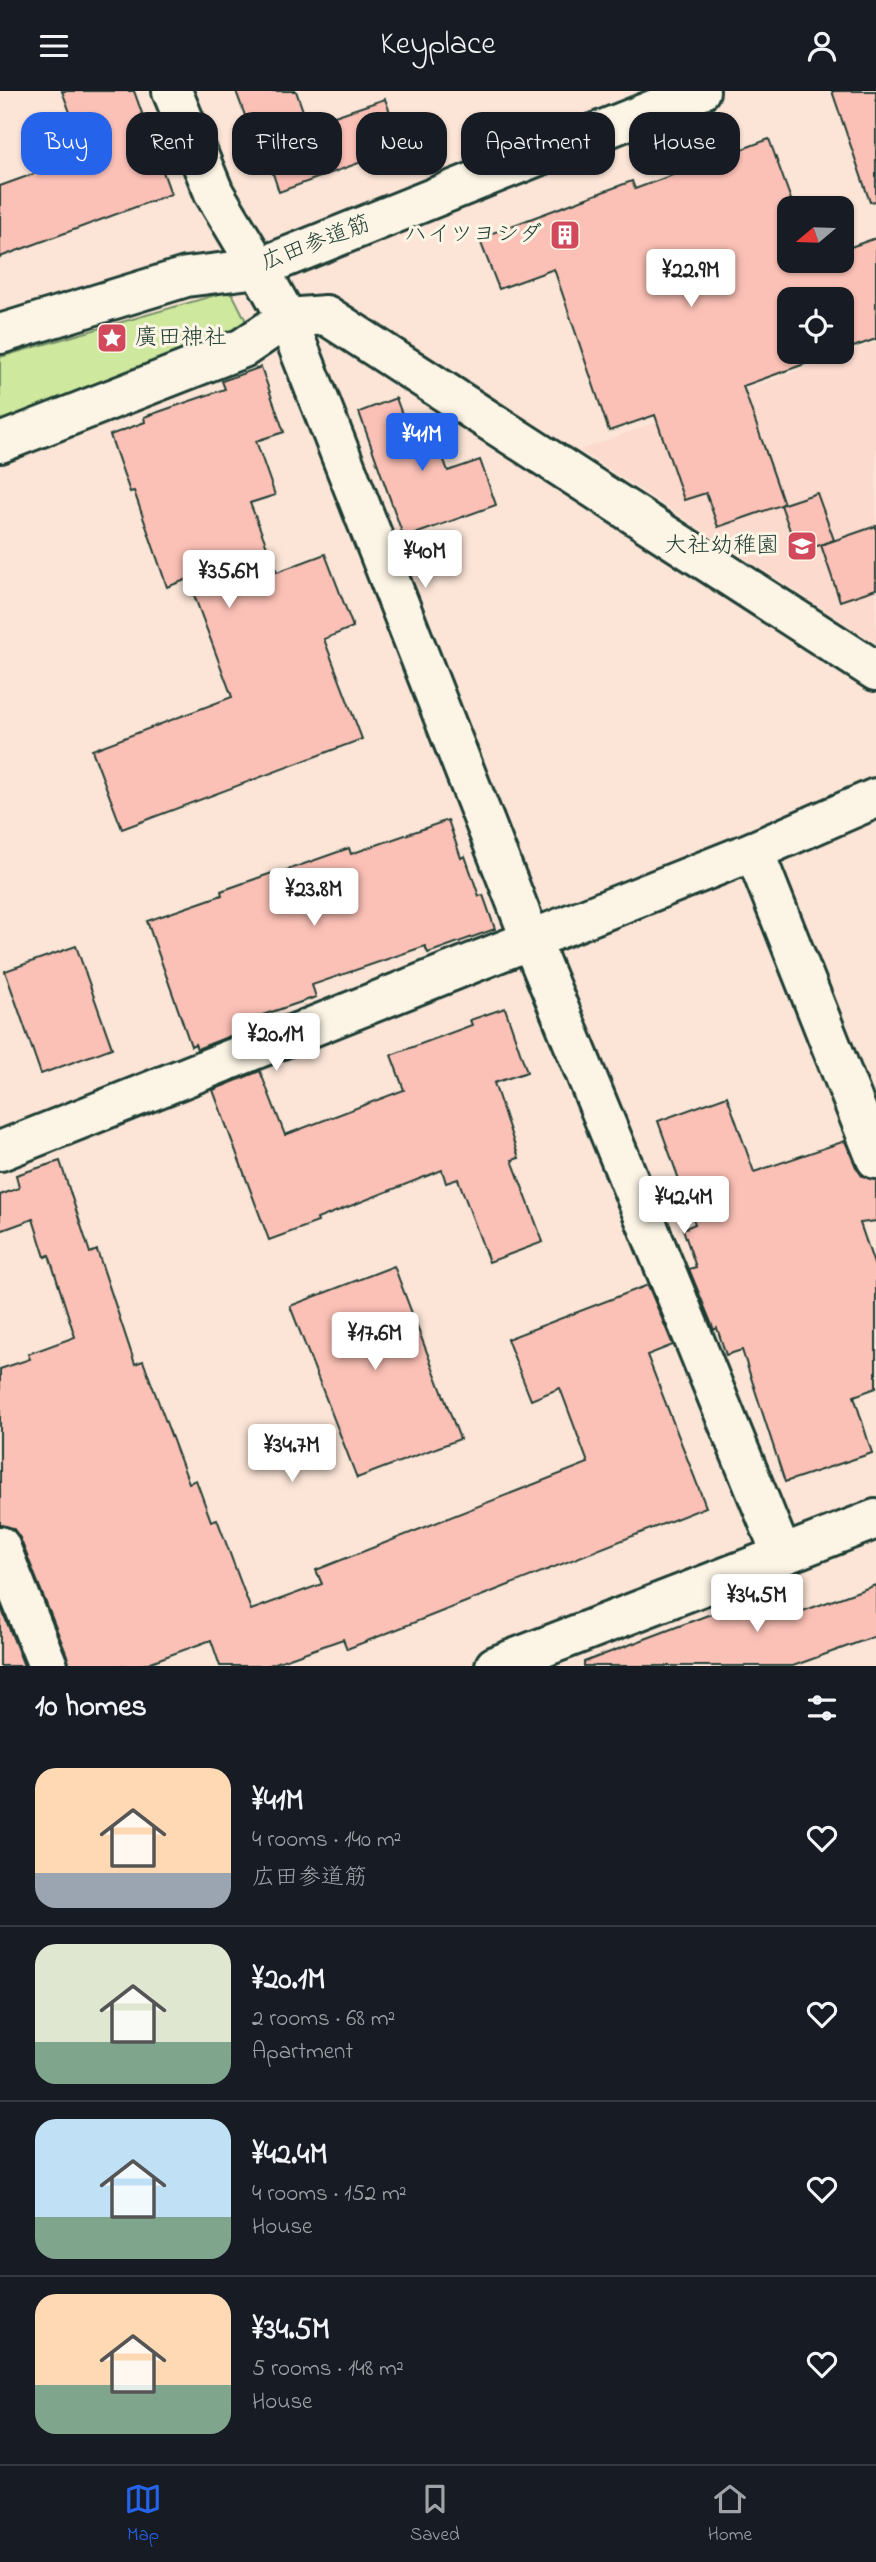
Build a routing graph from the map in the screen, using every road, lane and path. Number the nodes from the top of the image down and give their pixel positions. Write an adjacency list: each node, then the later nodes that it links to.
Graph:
1 (172, 91): 3 (street)
2 (700, 91): 3 (street, 広田参道筋)
3 (259, 268): 4 (street); 5 (street, 広田参道筋)
4 (287, 318): 6 (street); 7 (street); 10 (street)
5 (0, 334)
6 (0, 443)
7 (876, 671)
8 (876, 799): 9 (street)
9 (754, 851): 10 (street); 12 (street)
10 (531, 940): 11 (street); 15 (street)
11 (0, 1151)
12 (876, 1159)
13 (876, 1519): 15 (street)
14 (0, 1546): 16 (street)
15 (782, 1555): 17 (street)
16 (48, 1666)
17 (495, 1666)

